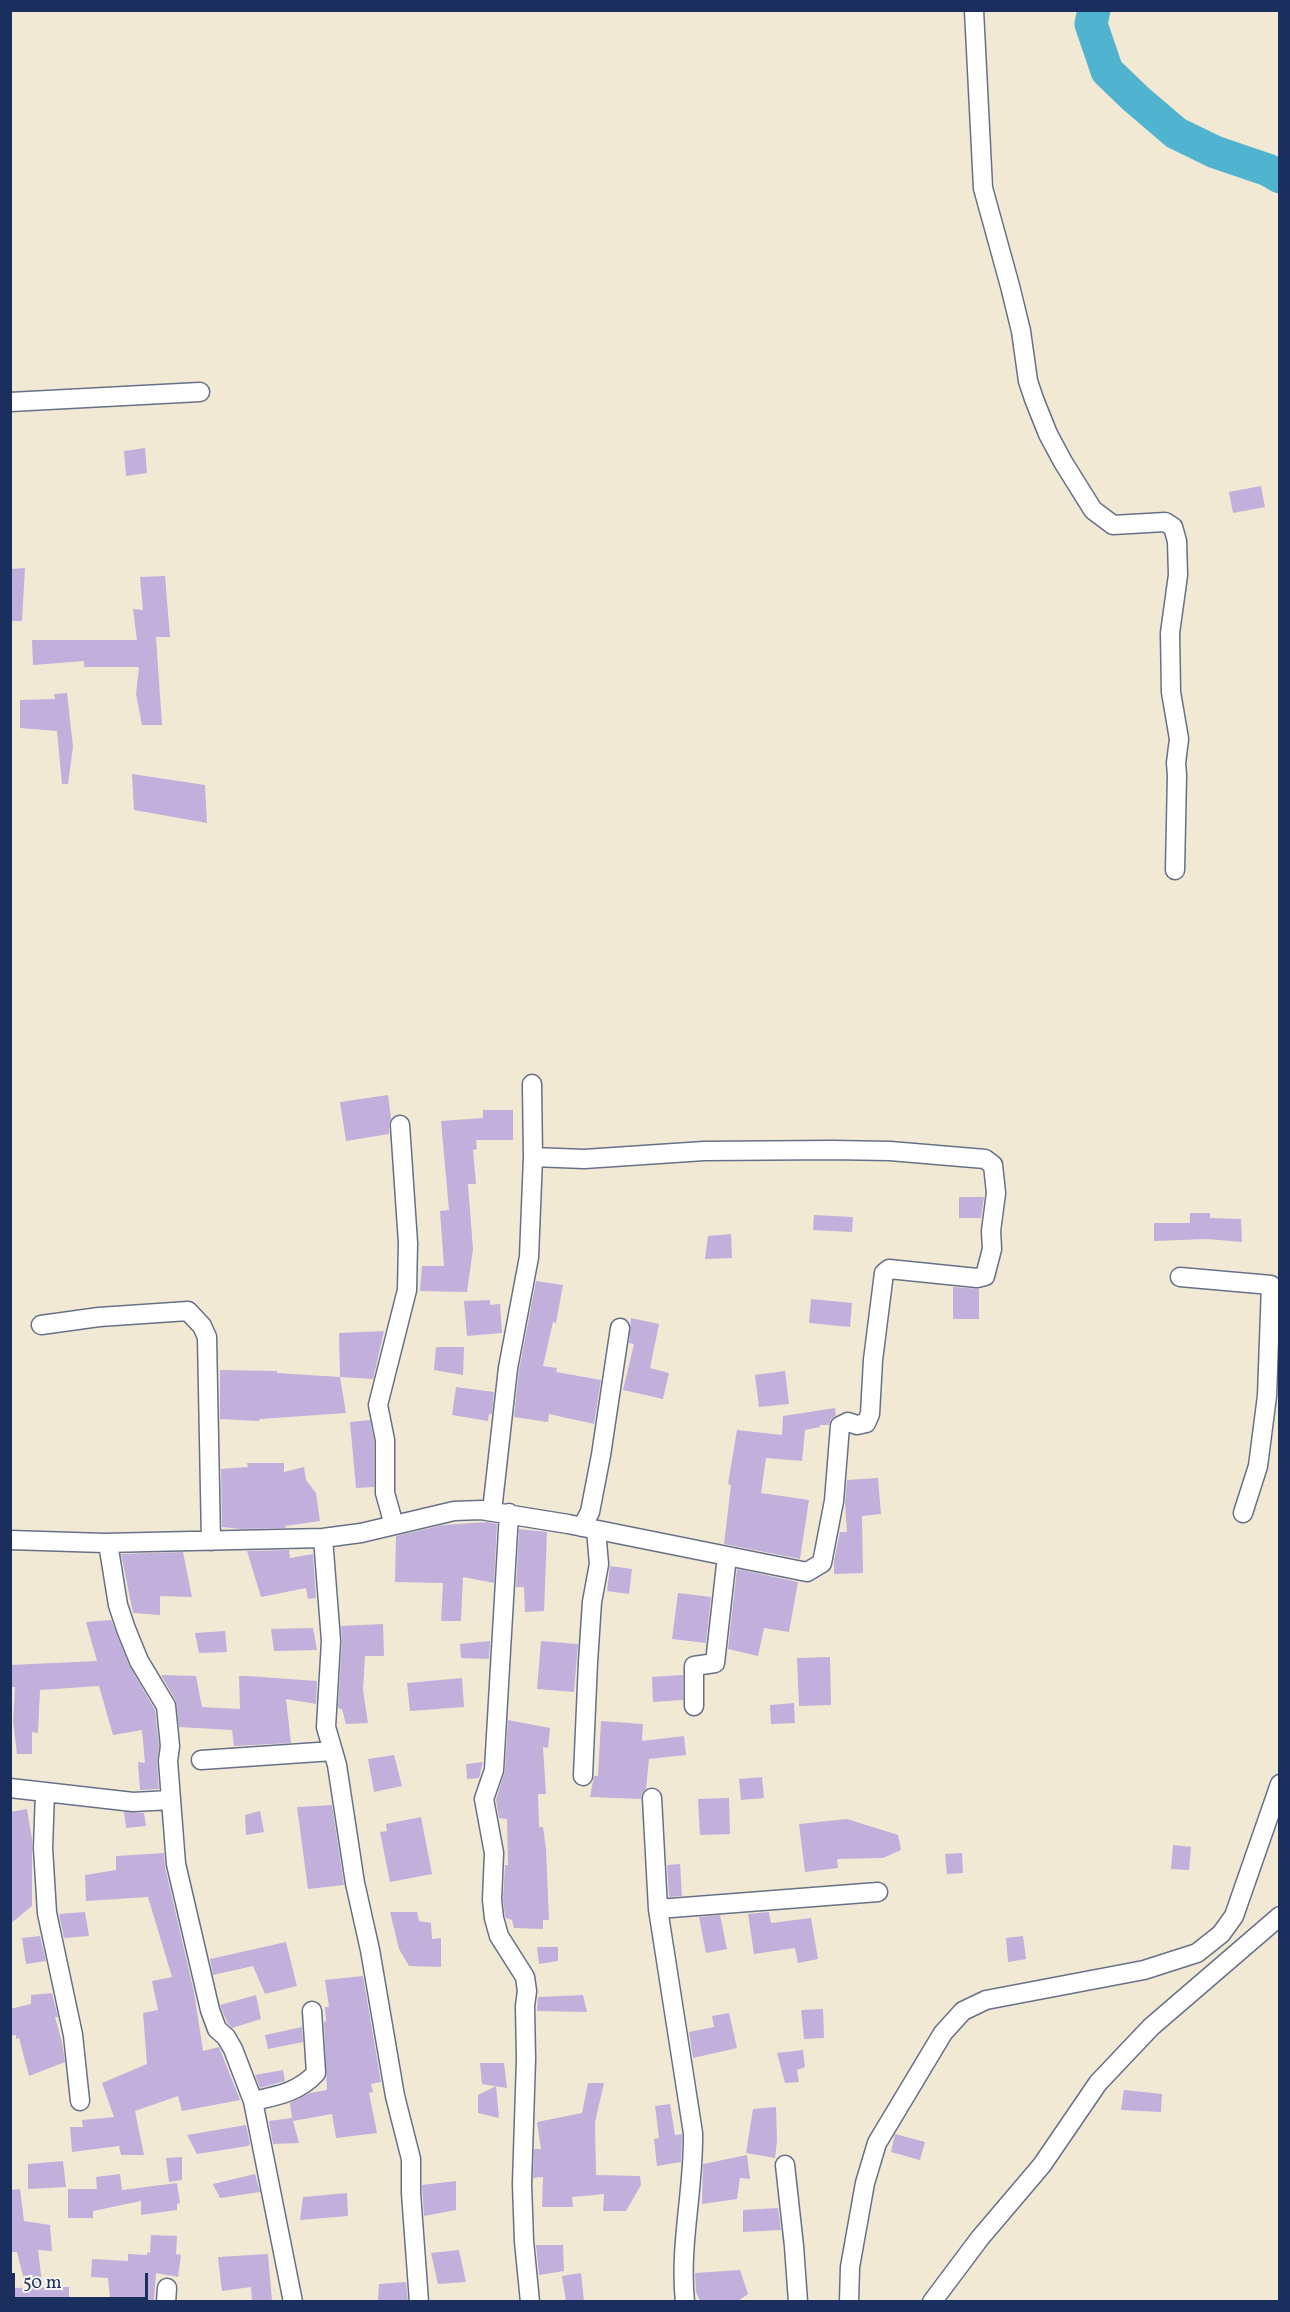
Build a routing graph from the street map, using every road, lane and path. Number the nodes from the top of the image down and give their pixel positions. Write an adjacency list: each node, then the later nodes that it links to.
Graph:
1 (974, 10): 4 (street)
2 (200, 392): 3 (street)
3 (10, 402)
4 (1175, 870)
5 (532, 1084): 7 (street)
6 (400, 1125): 14 (street)
7 (533, 1157): 12 (street); 20 (street)
8 (1180, 1277): 9 (street)
9 (1275, 1285): 13 (street)
10 (41, 1325): 18 (street)
11 (620, 1328): 15 (street)
12 (500, 1512): 14 (street); 15 (street); 41 (street)
13 (1243, 1513)
14 (394, 1525): 16 (street)
15 (589, 1528): 20 (street); 24 (street)
16 (323, 1538): 18 (street); 22 (street)
17 (10, 1540): 19 (street)
18 (212, 1541): 19 (street)
19 (108, 1543): 29 (street)
20 (727, 1556): 21 (street)
21 (694, 1707)
22 (333, 1751): 23 (street); 40 (street)
23 (201, 1760)
24 (583, 1776)
25 (1280, 1784): 33 (street)
26 (10, 1788): 27 (street)
27 (45, 1792): 29 (street); 36 (street)
28 (652, 1798): 31 (street)
29 (171, 1800): 37 (street)
30 (879, 1892): 31 (street)
31 (658, 1909): 42 (street)
32 (1280, 1916): 34 (street)
33 (1221, 1934): 34 (street); 44 (street)
34 (1234, 1955): 45 (street)
35 (312, 2011): 37 (street)
36 (80, 2101)
37 (253, 2101): 39 (street)
38 (784, 2165): 43 (street)
39 (293, 2301)
40 (419, 2301)
41 (530, 2301)
42 (685, 2301)
43 (798, 2301)
44 (849, 2301)
45 (932, 2301)

